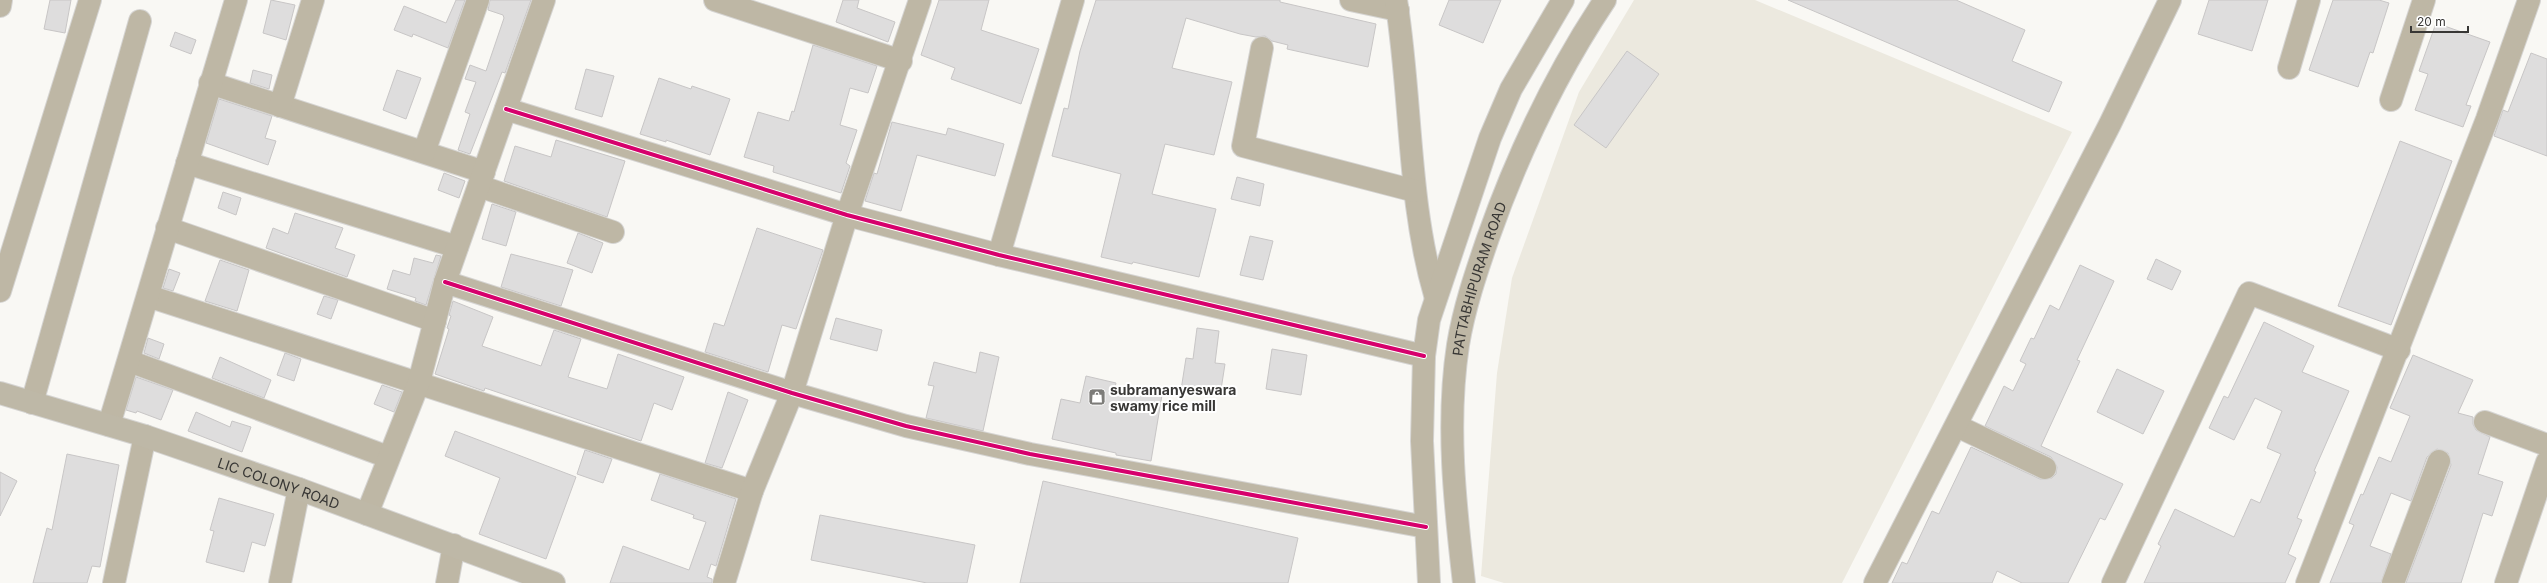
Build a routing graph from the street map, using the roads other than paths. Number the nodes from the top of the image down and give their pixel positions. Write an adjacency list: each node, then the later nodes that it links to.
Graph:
1 (2, 0): 18 (street)
2 (90, 0): 37 (street)
3 (236, 0): 23 (street)
4 (313, 0): 25 (street)
5 (478, 0): 27 (street)
6 (544, 0): 26 (street)
7 (715, 0): 21 (street)
8 (920, 0): 21 (street)
9 (1073, 0): 35 (street)
10 (1351, 0): 17 (street)
11 (1563, 0): 38 (street)
12 (1605, 0): 68 (street, PATTABHIPURAM ROAD)
13 (2170, 0): 50 (street)
14 (2309, 0): 22 (street)
15 (2424, 0): 24 (street)
16 (2529, 0): 41 (street)
17 (1397, 5): 30 (street)
18 (0, 6)
19 (140, 21): 47 (street)
20 (1262, 48): 30 (street)
21 (901, 61): 31 (street)
22 (2289, 68)
23 (210, 83): 25 (street); 28 (street)
24 (2391, 100)
25 (280, 106): 27 (street)
26 (506, 109): 29 (street); 31 (street)
27 (424, 152): 29 (street)
28 (186, 163): 32 (street); 34 (street)
29 (481, 179): 33 (street); 34 (street)
30 (1415, 191): 38 (street)
31 (847, 215): 35 (street); 46 (street)
32 (168, 228): 39 (street); 40 (street)
33 (613, 232)
34 (458, 247): 36 (street)
35 (999, 255): 42 (street)
36 (445, 282): 40 (street); 46 (street)
37 (0, 291)
38 (1435, 295): 42 (street)
39 (148, 296): 43 (street); 44 (street)
40 (435, 321): 44 (street)
41 (2399, 350): 70 (street); 71 (street)
42 (1424, 356): 60 (street)
43 (129, 361): 49 (street); 53 (street)
44 (419, 382): 53 (street); 58 (street)
45 (0, 393): 47 (main road, LIC COLONY ROAD)
46 (792, 393): 58 (street); 60 (street)
47 (32, 403): 49 (main road, LIC COLONY ROAD)
48 (2485, 422): 52 (street)
49 (110, 425): 51 (main road, LIC COLONY ROAD)
50 (1957, 426): 56 (street); 69 (street)
51 (144, 436): 57 (main road, LIC COLONY ROAD); 62 (street)
52 (2547, 445)
53 (388, 456): 59 (street)
54 (2438, 461): 72 (street)
55 (2547, 462): 73 (street)
56 (2045, 468)
57 (300, 489): 59 (main road, LIC COLONY ROAD); 63 (street)
58 (752, 491): 66 (street)
59 (367, 514): 61 (main road, LIC COLONY ROAD)
60 (1426, 527): 67 (street)
61 (454, 545): 64 (street); 65 (main road, LIC COLONY ROAD)
62 (114, 583)
63 (280, 583)
64 (447, 583)
65 (554, 583)
66 (724, 583)
67 (1429, 583)
68 (1464, 583)
69 (1875, 583)
70 (2113, 583)
71 (2307, 583)
72 (2393, 583)
73 (2506, 583)

